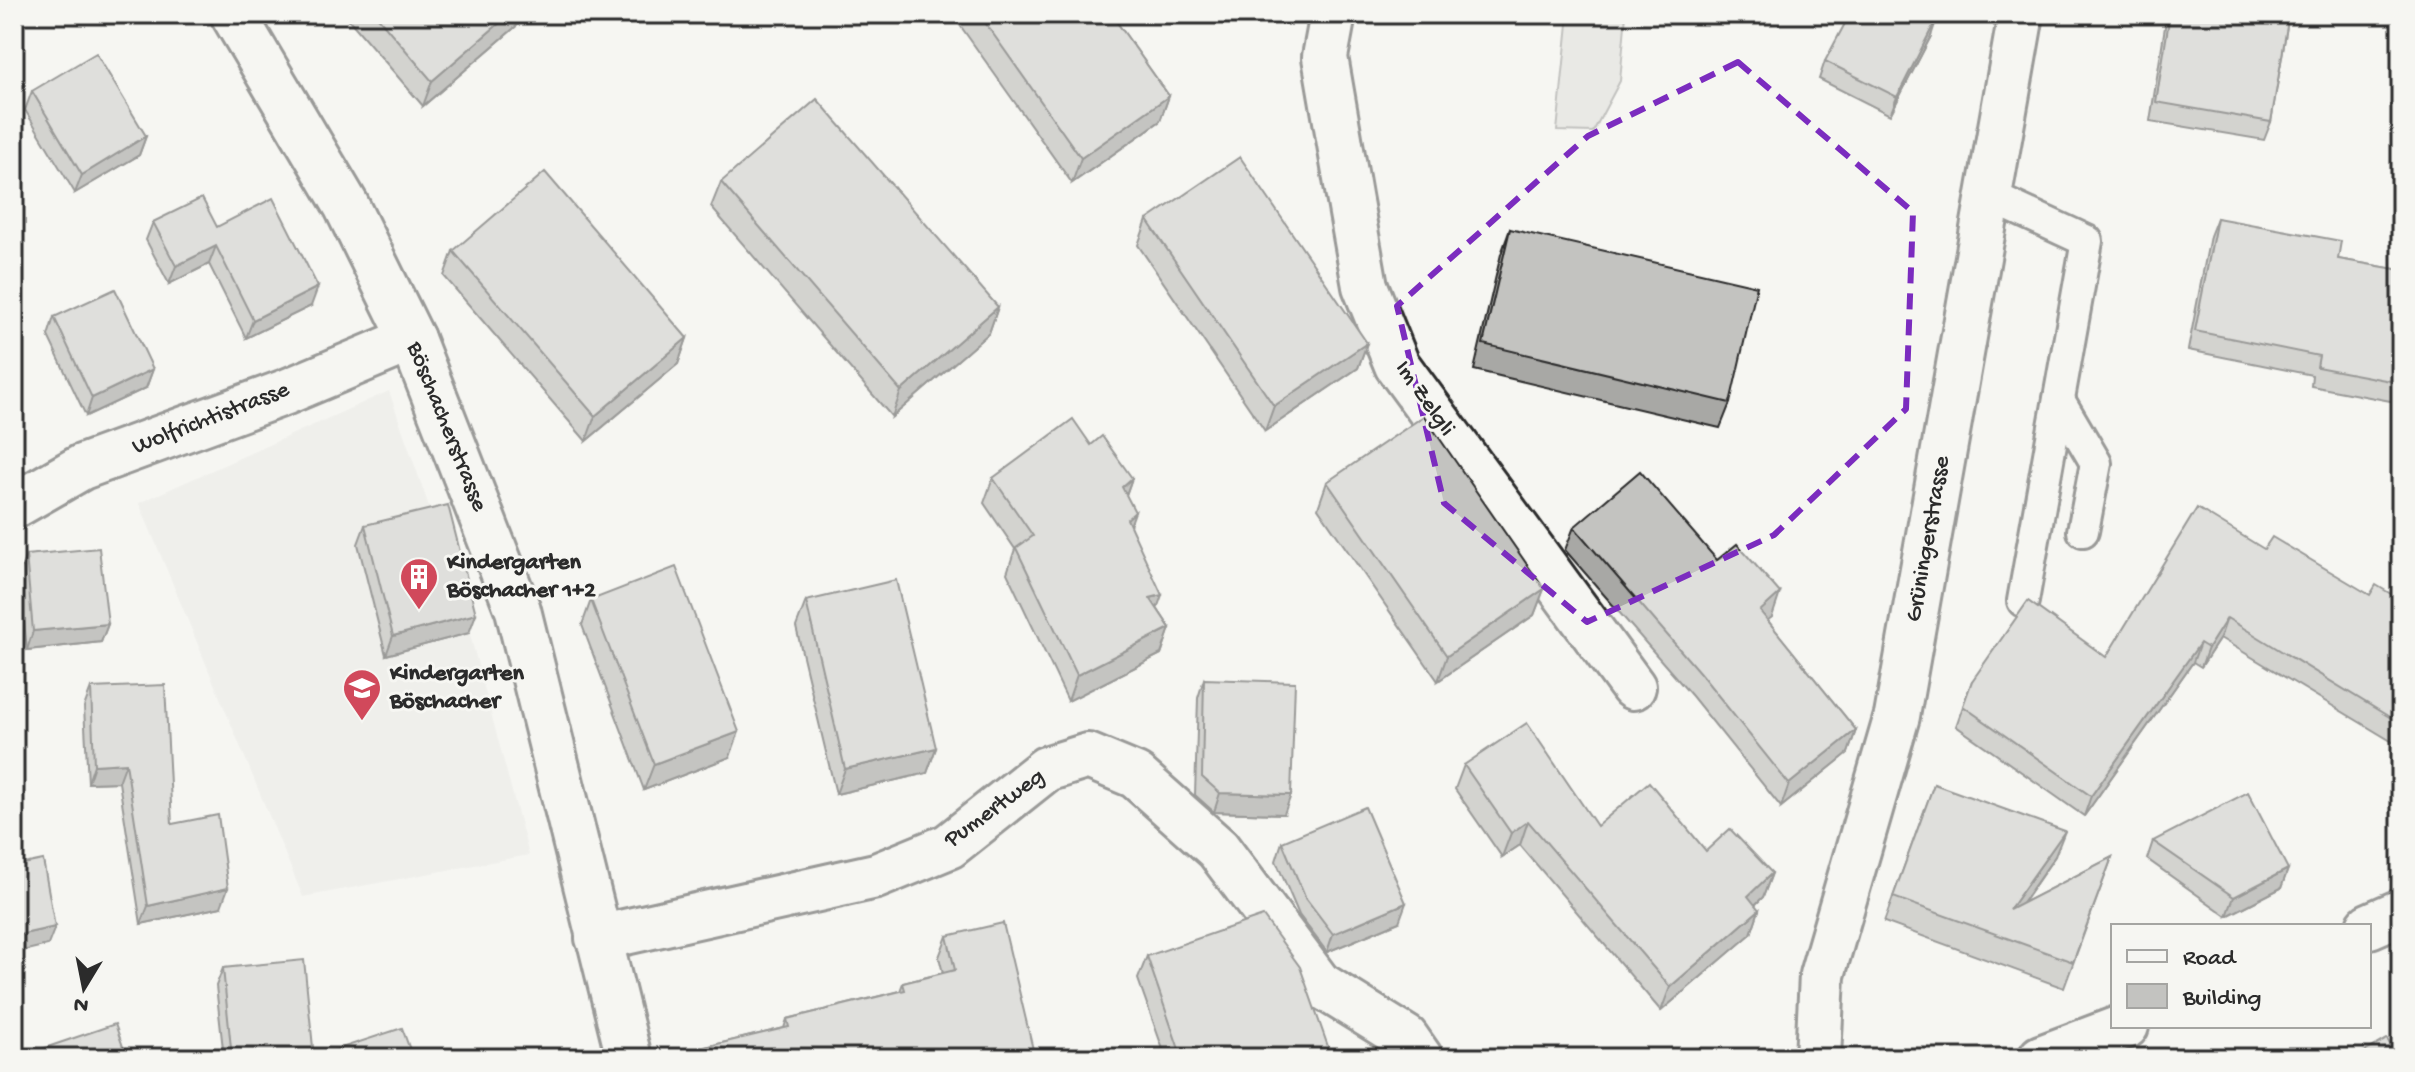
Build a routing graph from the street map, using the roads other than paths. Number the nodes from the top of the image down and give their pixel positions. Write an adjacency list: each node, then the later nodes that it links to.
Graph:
1 (233, 14): 5 (street, Böschacherstrasse)
2 (1333, 14): 10 (street, Im Zelgli)
3 (2021, 14): 4 (street, Grüningerstrasse)
4 (1989, 196): 6 (lane); 17 (street, Grüningerstrasse)
5 (412, 339): 7 (street, Wolfrichtistrasse); 13 (street, Böschacherstrasse)
6 (2059, 400): 8 (lane); 9 (lane)
7 (14, 506)
8 (2083, 531)
9 (2023, 601)
10 (1633, 687)
11 (2401, 912): 12 (street)
12 (2371, 925)
13 (598, 938): 15 (street, Böschacherstrasse); 16 (street, Pumertweg)
14 (2121, 1028): 18 (street)
15 (629, 1058)
16 (1420, 1058)
17 (1818, 1058)
18 (2041, 1058)

